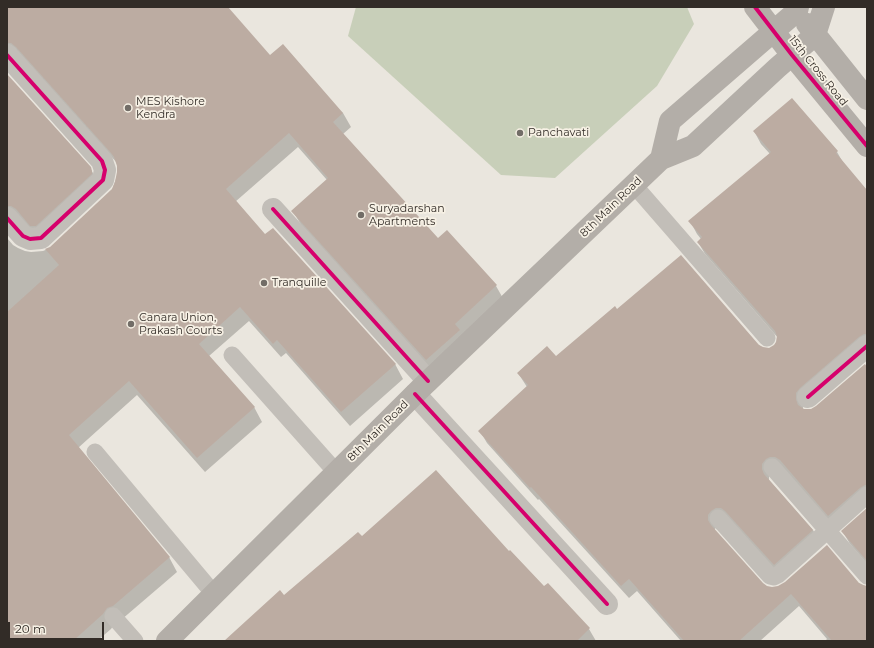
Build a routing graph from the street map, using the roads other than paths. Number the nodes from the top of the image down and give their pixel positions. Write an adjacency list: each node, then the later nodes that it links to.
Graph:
1 (755, 7): 4 (main road, 15th Cross Road)
2 (824, 7): 5 (main road)
3 (796, 8): 4 (main road); 5 (main road, 15th Cross Road)
4 (774, 31): 7 (main road, 15th Cross Road); 10 (main road)
5 (815, 35): 7 (main road, 8th Main Road); 8 (main road, 15th Cross Road)
6 (7, 55): 13 (street)
7 (792, 55): 9 (main road, 15th Cross Road); 10 (main road, 8th Main Road)
8 (867, 99)
9 (867, 146)
10 (661, 160): 11 (main road, 8th Main Road)
11 (634, 185): 14 (lane); 17 (main road, 8th Main Road)
12 (273, 209): 17 (street)
13 (7, 218)
14 (767, 338)
15 (867, 346): 18 (street)
16 (232, 355): 21 (lane)
17 (422, 388): 21 (main road, 8th Main Road); 27 (street)
18 (808, 397)
19 (95, 452): 26 (lane)
20 (772, 467): 24 (lane)
21 (336, 472): 26 (main road, 8th Main Road)
22 (867, 495): 24 (lane)
23 (718, 518): 24 (lane)
24 (828, 530): 25 (lane)
25 (867, 576)
26 (214, 594): 30 (main road, 8th Main Road)
27 (607, 604)
28 (113, 616): 29 (lane)
29 (135, 641)
30 (167, 641)

